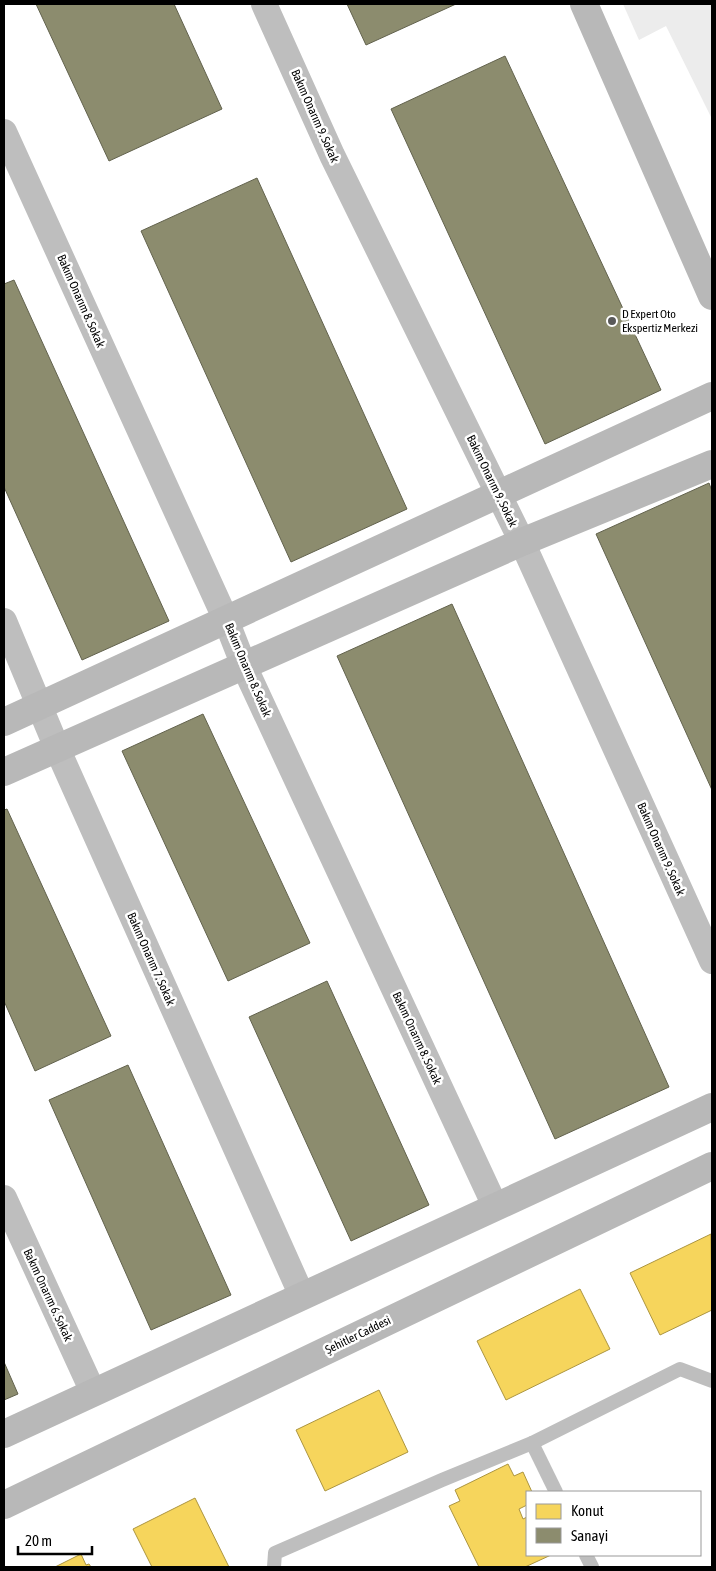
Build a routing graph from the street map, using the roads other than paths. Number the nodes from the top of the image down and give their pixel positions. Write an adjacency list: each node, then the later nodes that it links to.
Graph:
1 (264, 4): 7 (street, Bakım Onarım 9. Sokak)
2 (584, 4): 4 (street)
3 (4, 132): 9 (street, Bakım Onarım 8. Sokak)
4 (712, 296)
5 (712, 396): 7 (street)
6 (712, 464): 8 (street)
7 (499, 494): 8 (street, Bakım Onarım 9. Sokak); 9 (street)
8 (522, 542): 11 (street); 16 (street, Bakım Onarım 9. Sokak)
9 (226, 620): 11 (street, Bakım Onarım 8. Sokak); 12 (street)
10 (4, 621): 12 (street, Bakım Onarım 7. Sokak)
11 (244, 666): 14 (street); 20 (street, Bakım Onarım 8. Sokak)
12 (39, 706): 13 (street); 14 (street, Bakım Onarım 7. Sokak)
13 (4, 722)
14 (57, 748): 15 (street); 21 (street, Bakım Onarım 7. Sokak)
15 (4, 772)
16 (712, 961)
17 (712, 1108): 20 (street)
18 (712, 1166): 27 (street, Şehitler Caddesi)
19 (4, 1198): 23 (street, Bakım Onarım 6. Sokak)
20 (495, 1206): 21 (street)
21 (302, 1296): 23 (street)
22 (712, 1381): 25 (lane)
23 (93, 1392): 24 (street)
24 (4, 1434)
25 (532, 1443): 26 (lane); 28 (lane)
26 (556, 1491)
27 (4, 1505)
28 (274, 1567)

